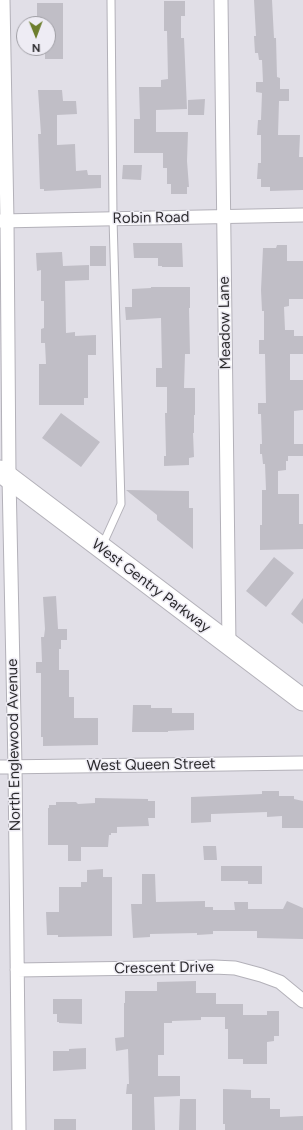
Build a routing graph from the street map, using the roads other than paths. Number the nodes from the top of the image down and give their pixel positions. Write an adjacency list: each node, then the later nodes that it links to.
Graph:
1 (3, 0): 7 (street, North Englewood Avenue)
2 (111, 0): 6 (lane)
3 (221, 0): 5 (street, Meadow Lane)
4 (303, 215): 5 (street, Robin Road)
5 (224, 217): 6 (street, Robin Road); 10 (street, Meadow Lane)
6 (113, 218): 7 (street, Robin Road); 9 (lane)
7 (3, 221): 8 (street, North Englewood Avenue)
8 (4, 474): 9 (main road, West Gentry Parkway); 14 (street, North Englewood Avenue)
9 (101, 548): 10 (main road, West Gentry Parkway)
10 (229, 645): 11 (main road, West Gentry Parkway)
11 (303, 700)
12 (303, 763): 14 (street, West Queen Street)
13 (0, 767): 14 (street, West Queen Street)
14 (15, 767): 15 (street, North Englewood Avenue)
15 (17, 970): 16 (street, Crescent Drive); 17 (street, North Englewood Avenue)
16 (303, 1001)
17 (19, 1130)

